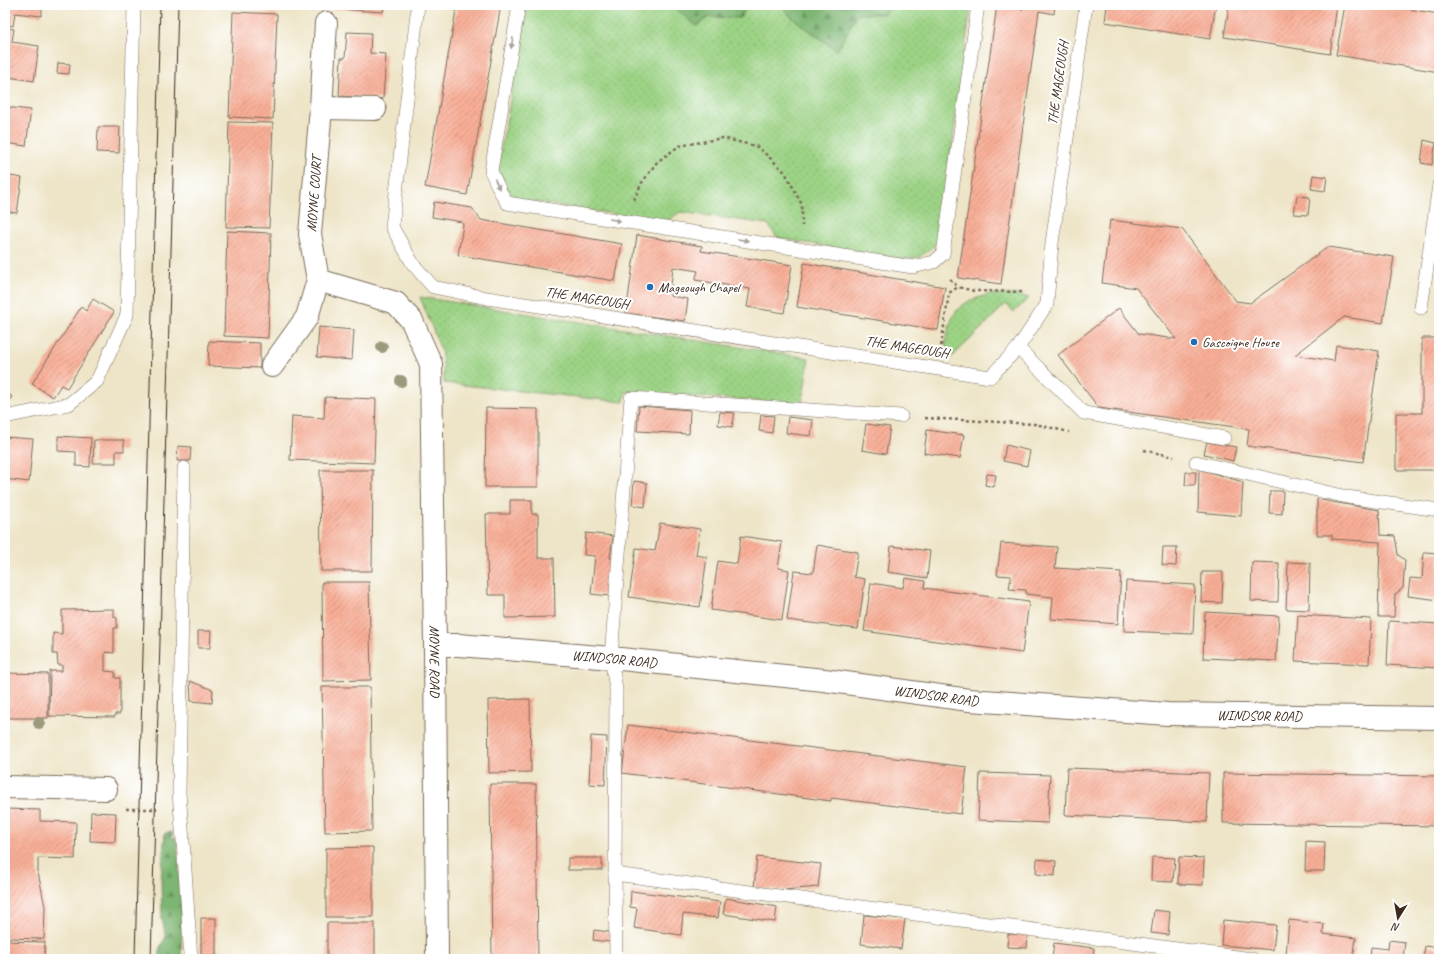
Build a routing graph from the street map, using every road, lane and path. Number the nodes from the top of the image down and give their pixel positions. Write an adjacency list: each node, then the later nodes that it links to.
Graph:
1 (134, 5): 19 (lane)
2 (418, 5): 17 (lane, THE MAGEOUGH)
3 (519, 5): 4 (lane, one-way to 4)
4 (978, 5)
5 (1086, 5): 13 (lane, THE MAGEOUGH)
6 (326, 23): 7 (street, MOYNE COURT)
7 (321, 108): 8 (street); 12 (street, MOYNE COURT)
8 (375, 109)
9 (1439, 185): 14 (lane)
10 (634, 200): 11 (path)
11 (802, 230)
12 (318, 280): 16 (street, MOYNE COURT); 26 (street, MOYNE ROAD)
13 (1047, 304): 15 (lane, THE MAGEOUGH); 17 (path)
14 (1421, 308)
15 (1018, 348): 17 (lane, THE MAGEOUGH); 21 (lane)
16 (272, 366)
17 (937, 368)
18 (901, 416): 20 (path); 27 (lane)
19 (5, 417)
20 (1073, 433)
21 (1224, 438)
22 (1142, 450): 23 (path)
23 (1196, 462): 25 (lane)
24 (184, 468): 32 (lane)
25 (1439, 510)
26 (435, 645): 27 (street, WINDSOR ROAD); 33 (street, MOYNE ROAD)
27 (611, 658): 28 (street, WINDSOR ROAD); 31 (lane)
28 (1439, 718)
29 (5, 787): 30 (street)
30 (106, 789)
31 (615, 874): 34 (lane); 35 (lane)
32 (190, 959)
33 (437, 959)
34 (616, 959)
35 (1252, 959)

